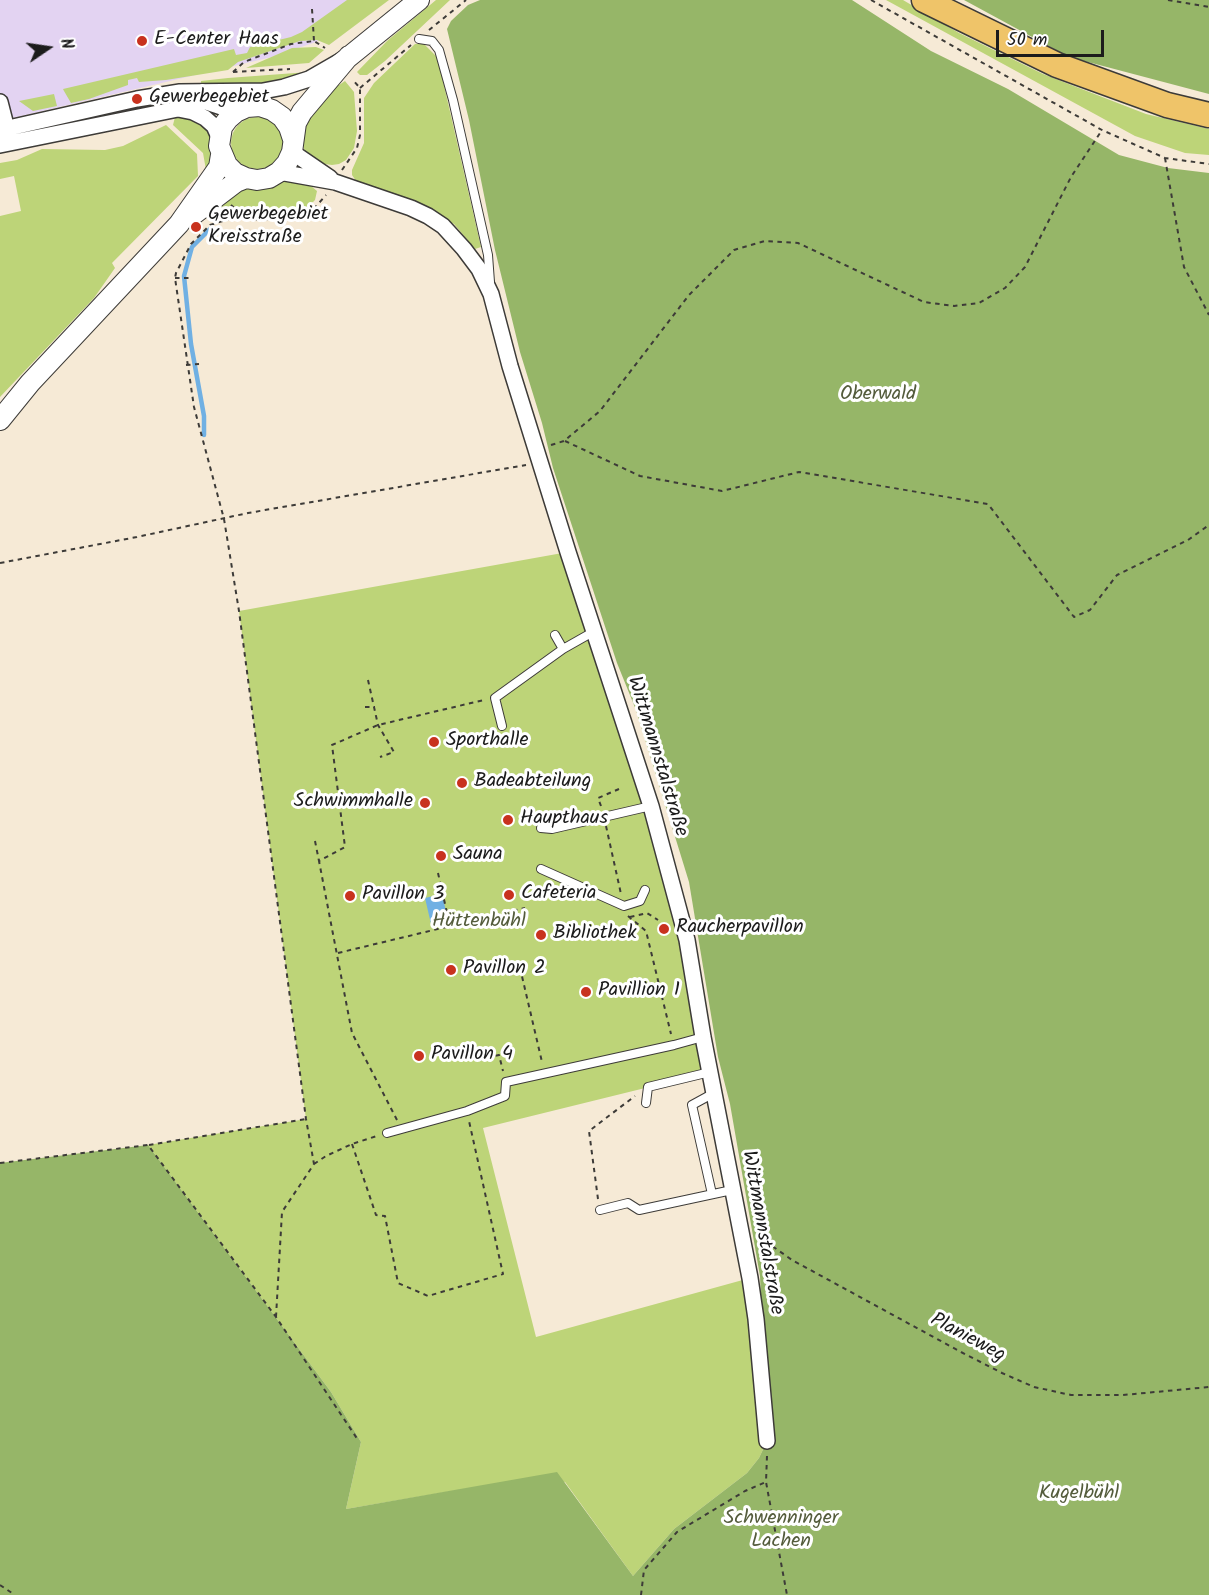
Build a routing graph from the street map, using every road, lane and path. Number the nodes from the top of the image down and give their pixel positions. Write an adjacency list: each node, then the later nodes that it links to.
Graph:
1 (419, 0): 11 (street)
2 (466, 0): 8 (path)
3 (871, 0): 19 (path)
4 (924, 0): 18 (main road)
5 (1168, 0): 6 (path)
6 (1209, 7)
7 (312, 9): 9 (path)
8 (419, 39): 13 (path); 33 (lane)
9 (314, 41): 10 (path); 12 (path)
10 (326, 48)
11 (349, 65): 13 (path); 14 (street); 16 (street); 21 (street)
12 (289, 69)
13 (360, 88): 27 (path)
14 (158, 96): 17 (street); 20 (street)
15 (0, 102): 20 (street)
16 (272, 110): 17 (street); 21 (street)
17 (236, 112): 22 (street)
18 (1209, 115)
19 (1102, 130): 23 (path); 38 (path)
20 (4, 137): 22 (street)
21 (292, 145): 25 (street); 27 (street, Wittmannstalstraße)
22 (220, 146): 26 (street); 30 (street)
23 (1165, 158): 24 (path); 34 (path)
24 (1209, 164)
25 (279, 172): 26 (street); 27 (street, Wittmannstalstraße)
26 (246, 178): 30 (street)
27 (335, 182): 29 (path); 33 (street, Wittmannstalstraße)
28 (225, 199): 29 (path)
29 (247, 219): 31 (path)
30 (179, 224): 37 (street)
31 (176, 278): 32 (path); 36 (path)
32 (189, 278)
33 (491, 294): 39 (street, Wittmannstalstraße)
34 (1209, 315)
35 (199, 364): 36 (path)
36 (186, 365): 40 (path)
37 (0, 420)
38 (564, 441): 39 (path); 41 (path)
39 (538, 456): 40 (path); 43 (street, Wittmannstalstraße)
40 (224, 519): 42 (path); 79 (path)
41 (1209, 525)
42 (0, 563)
43 (593, 632): 45 (lane); 54 (street, Wittmannstalstraße)
44 (555, 635): 45 (lane)
45 (563, 649): 47 (lane)
46 (368, 680): 49 (path)
47 (495, 698): 50 (path); 51 (lane)
48 (365, 707): 49 (path)
49 (375, 707): 50 (path)
50 (378, 725): 52 (path); 58 (path)
51 (501, 726)
52 (380, 757)
53 (619, 789): 55 (path)
54 (651, 806): 55 (lane); 69 (street, Wittmannstalstraße)
55 (603, 818): 56 (lane); 62 (path)
56 (541, 828)
57 (315, 841): 58 (path)
58 (319, 861): 67 (path)
59 (541, 869): 62 (lane)
60 (438, 873): 66 (path)
61 (645, 890): 62 (lane)
62 (624, 906): 64 (path)
63 (525, 908): 66 (path)
64 (630, 917): 65 (path); 70 (path)
65 (658, 920)
66 (450, 926): 67 (path)
67 (337, 953): 80 (path)
68 (508, 975): 72 (path)
69 (703, 1037): 70 (lane); 73 (street, Wittmannstalstraße)
70 (674, 1046): 72 (lane)
71 (478, 1060): 74 (path)
72 (544, 1072): 74 (lane)
73 (710, 1072): 75 (lane); 76 (street, Wittmannstalstraße)
74 (506, 1082): 78 (lane)
75 (648, 1087): 77 (lane); 88 (path)
76 (714, 1093): 86 (street, Wittmannstalstraße); 87 (lane)
77 (646, 1103)
78 (467, 1111): 80 (lane); 82 (path)
79 (306, 1119): 83 (path); 85 (path)
80 (401, 1128): 81 (lane)
81 (387, 1133): 82 (path)
82 (352, 1144): 85 (path)
83 (148, 1145): 84 (path); 90 (path)
84 (0, 1163)
85 (314, 1164): 90 (path)
86 (732, 1190): 87 (lane); 89 (street, Wittmannstalstraße)
87 (712, 1194): 88 (lane)
88 (600, 1210)
89 (739, 1223): 91 (path, Planieweg); 93 (street, Wittmannstalstraße)
90 (276, 1317): 92 (path)
91 (1209, 1387)
92 (358, 1440)
93 (767, 1441): 94 (path)
94 (766, 1482): 97 (path); 98 (path)
95 (0, 1586): 96 (path)
96 (15, 1595)
97 (641, 1595)
98 (787, 1595)

